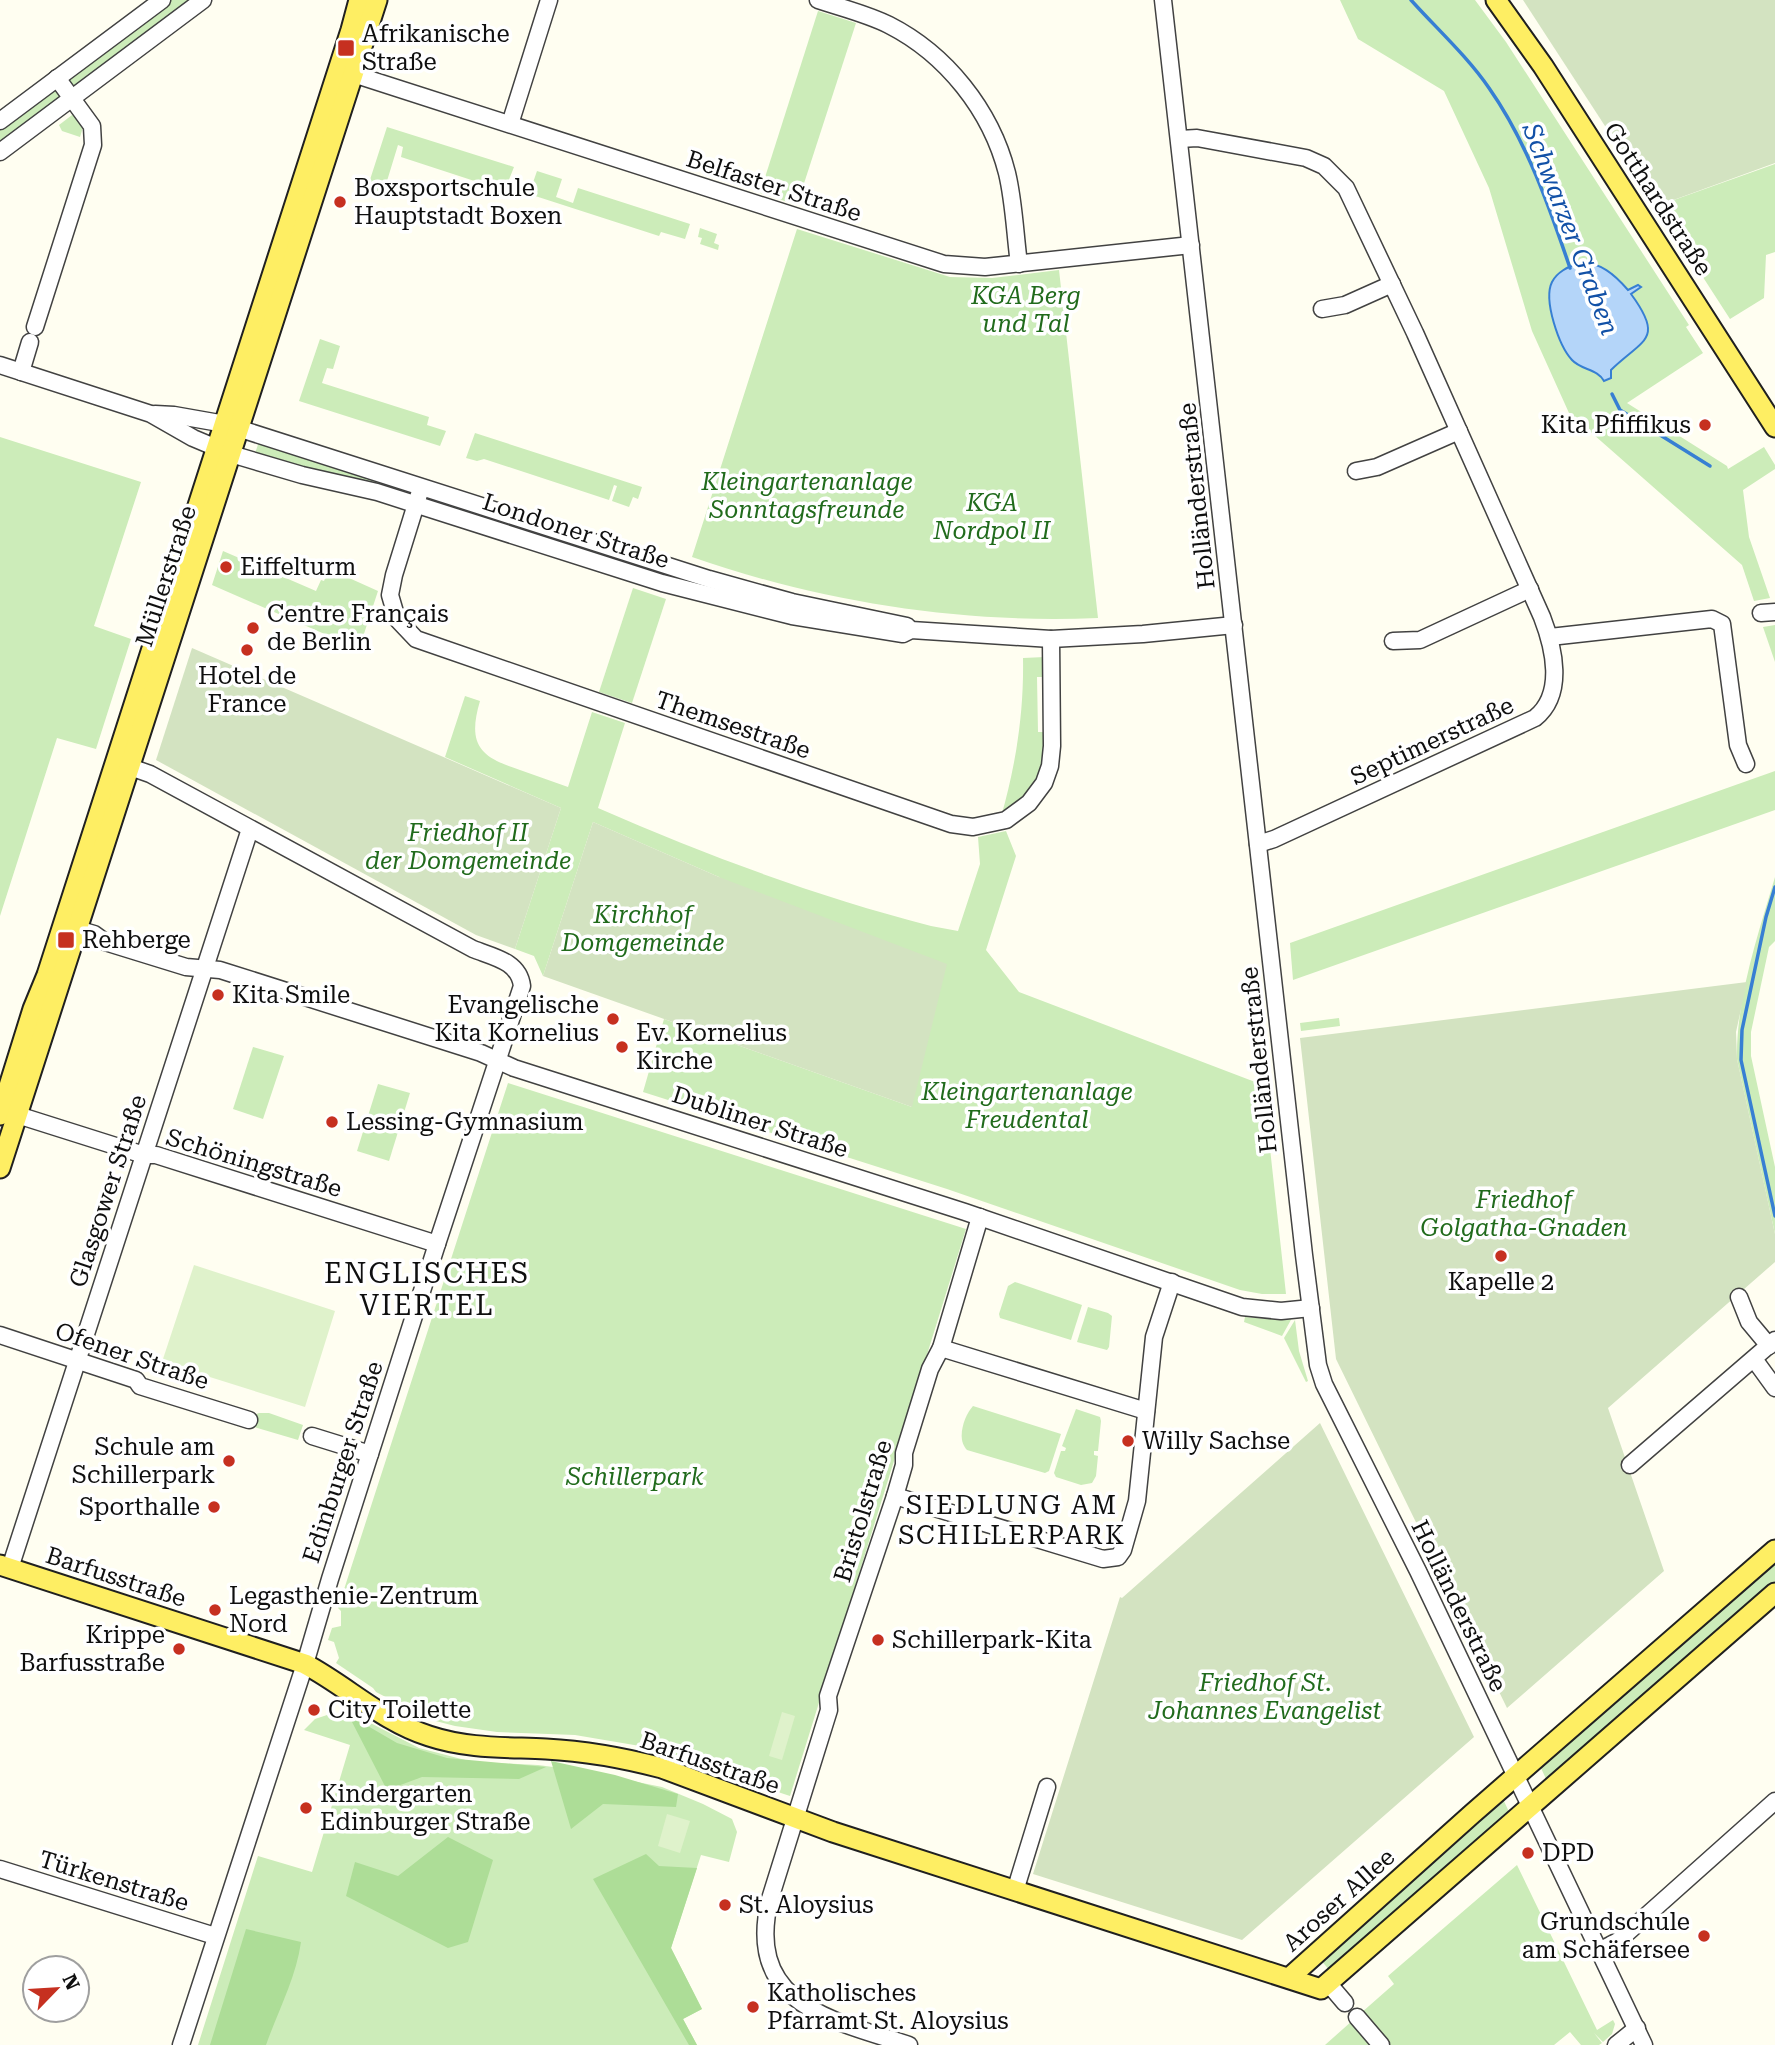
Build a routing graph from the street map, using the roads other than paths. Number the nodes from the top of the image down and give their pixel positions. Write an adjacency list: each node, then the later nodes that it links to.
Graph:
1 (162, 0): 10 (street)
2 (203, 0): 11 (street)
3 (359, 0): 23 (main road, Müllerstraße)
4 (377, 0): 9 (main road, Müllerstraße)
5 (549, 0): 13 (street)
6 (818, 0): 17 (street)
7 (1163, 0): 14 (street, Holländerstraße)
8 (1496, 0): 24 (main road, Gotthardstraße)
9 (353, 74): 13 (street, Belfaster Straße); 23 (main road, Müllerstraße)
10 (57, 78): 11 (street); 12 (street)
11 (73, 99): 15 (street); 21 (street)
12 (0, 121)
13 (510, 124): 17 (street, Belfaster Straße)
14 (1180, 139): 16 (street, Holländerstraße); 18 (street, Septimerstraße)
15 (0, 152)
16 (1191, 245): 17 (street, Belfaster Straße); 31 (street, Holländerstraße)
17 (1019, 264)
18 (1392, 284): 19 (street); 25 (street, Septimerstraße)
19 (1322, 309)
20 (0, 365): 21 (street)
21 (21, 372): 22 (street)
22 (151, 414): 23 (street, Londoner Straße); 26 (street, Londoner Straße)
23 (232, 426): 26 (main road, Müllerstraße); 28 (street, Londoner Straße)
24 (1775, 427)
25 (1459, 431): 27 (street); 30 (street, Septimerstraße)
26 (224, 451): 29 (street, Londoner Straße); 37 (main road, Müllerstraße); 43 (main road, Müllerstraße)
27 (1356, 471)
28 (421, 488): 29 (street, Themsestraße); 32 (street, Londoner Straße)
29 (417, 504): 32 (street, Londoner Straße); 34 (street, Themsestraße)
30 (1530, 589): 33 (street, Septimerstraße); 35 (street)
31 (1234, 625): 34 (street, Londoner Straße); 39 (street, Holländerstraße)
32 (911, 630): 34 (street, Londoner Straße)
33 (1550, 637): 36 (street); 39 (street, Septimerstraße)
34 (1051, 639)
35 (1393, 641)
36 (1745, 764)
37 (130, 766): 38 (street); 40 (main road, Müllerstraße)
38 (250, 829): 41 (street, Glasgower Straße); 42 (street, Edinburger Straße)
39 (1258, 844): 50 (street, Holländerstraße)
40 (77, 929): 41 (street, Dubliner Straße); 43 (main road, Müllerstraße)
41 (203, 968): 42 (street, Dubliner Straße); 44 (street, Glasgower Straße)
42 (498, 1062): 46 (street, Dubliner Straße); 47 (street, Edinburger Straße)
43 (5, 1113): 44 (street, Schöningstraße); 45 (main road, Müllerstraße)
44 (144, 1155): 47 (street, Schöningstraße); 55 (street, Glasgower Straße)
45 (0, 1168)
46 (980, 1217): 48 (street, Dubliner Straße); 53 (street, Bristolstraße)
47 (437, 1244): 60 (street, Edinburger Straße)
48 (1172, 1282): 50 (street, Dubliner Straße); 57 (street)
49 (1739, 1297): 52 (street)
50 (1311, 1308): 67 (street, Holländerstraße)
51 (0, 1335): 55 (street, Ofener Straße)
52 (1772, 1343): 54 (street)
53 (941, 1348): 57 (street); 62 (street, Bristolstraße)
54 (1754, 1359): 56 (street); 61 (street)
55 (77, 1360): 58 (street, Ofener Straße); 64 (street, Glasgower Straße)
56 (1775, 1388)
57 (1146, 1411): 62 (street)
58 (249, 1420)
59 (312, 1436): 60 (street)
60 (370, 1454): 66 (street, Edinburger Straße)
61 (1630, 1465)
62 (895, 1496): 71 (street, Bristolstraße)
63 (1775, 1550): 67 (main road, Aroser Allee)
64 (5, 1566): 66 (main road, Barfusstraße)
65 (1775, 1593): 70 (main road)
66 (305, 1664): 71 (main road, Barfusstraße); 74 (street, Edinburger Straße)
67 (1516, 1776): 70 (street, Holländerstraße); 76 (main road, Aroser Allee)
68 (1047, 1787): 73 (street)
69 (1775, 1801): 75 (street)
70 (1530, 1807): 75 (street, Holländerstraße); 77 (main road)
71 (794, 1818): 73 (main road, Barfusstraße); 82 (street, Bristolstraße)
72 (0, 1869): 74 (street, Türkenstraße)
73 (1015, 1891): 76 (main road, Barfusstraße)
74 (215, 1936): 81 (street, Edinburger Straße)
75 (1601, 1950): 80 (street, Holländerstraße)
76 (1289, 1978): 77 (main road, Aroser Allee)
77 (1328, 1983): 78 (street)
78 (1345, 2003)
79 (1357, 2017): 83 (street)
80 (1637, 2028): 84 (street); 85 (street, Holländerstraße)
81 (181, 2045)
82 (909, 2045)
83 (1381, 2045)
84 (1616, 2045)
85 (1644, 2045)

